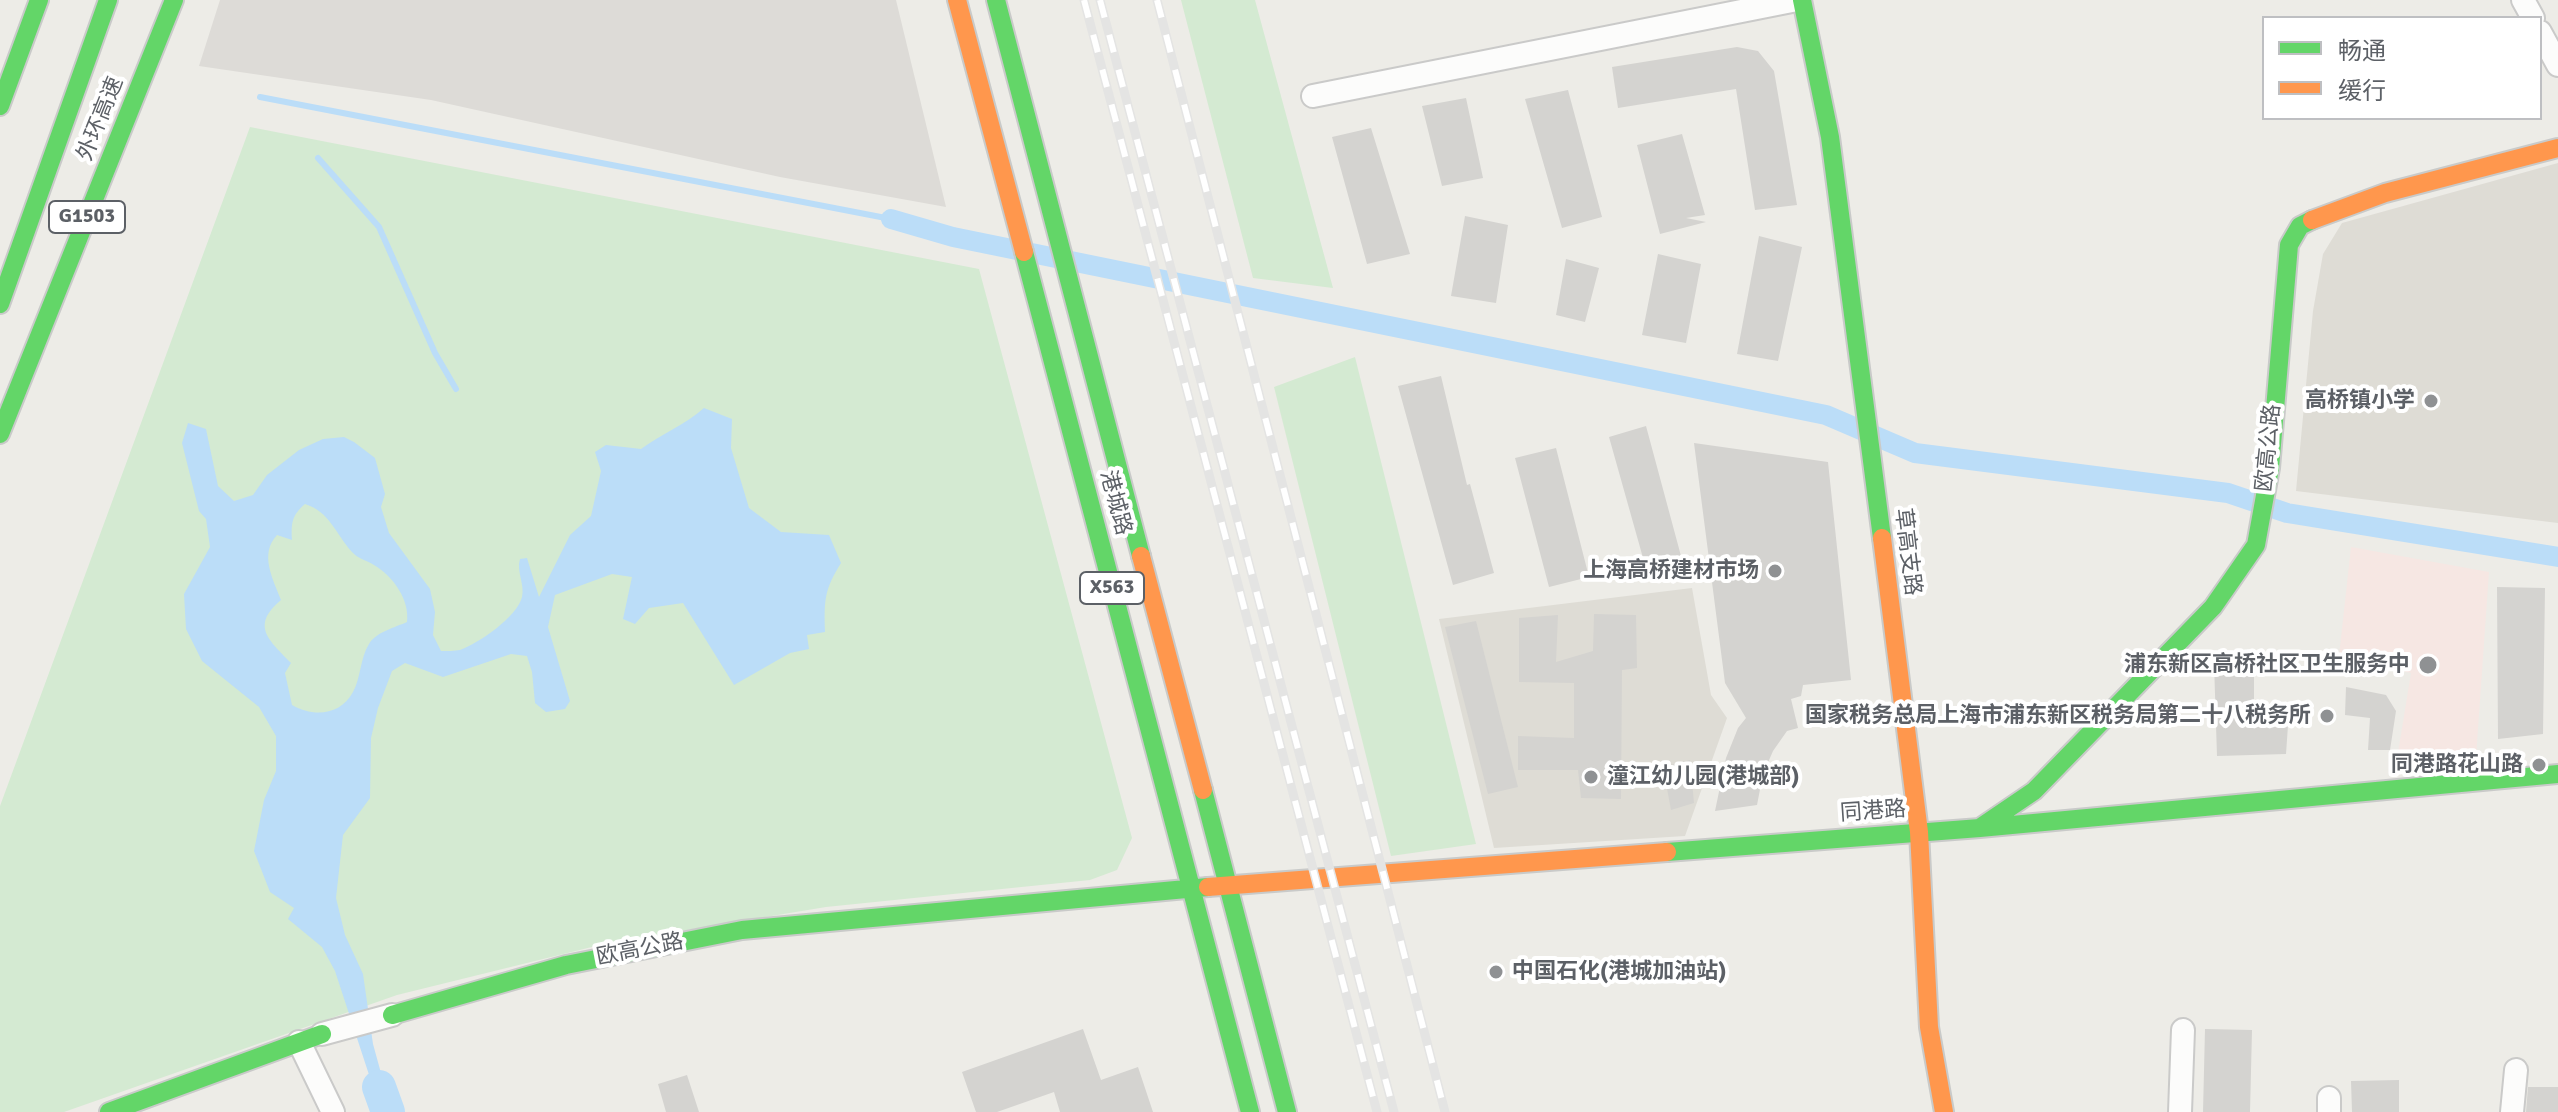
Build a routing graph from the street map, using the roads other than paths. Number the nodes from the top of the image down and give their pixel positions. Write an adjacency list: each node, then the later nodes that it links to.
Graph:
1 (39, 0): 10 (main road)
2 (108, 0): 12 (main road, 外环高速 / G1503)
3 (174, 0): 15 (main road, 外环高速 / G1503)
4 (957, 0): 20 (main road, 港城路 / X563)
5 (996, 0): 19 (main road, 港城路 / X563)
6 (1800, 0): 9 (street); 18 (main road, 草高支路)
7 (2542, 36): 8 (street)
8 (2558, 65)
9 (1313, 96)
10 (0, 106)
11 (2558, 148): 17 (main road, 欧高公路)
12 (21, 246): 13 (main road); 14 (main road, 外环高速 / G1503)
13 (0, 292)
14 (0, 304)
15 (0, 434)
16 (2558, 774): 17 (main road, 同港路)
17 (1980, 828): 18 (main road, 同港路)
18 (1919, 832): 19 (main road, 同港路); 30 (main road, 草高支路)
19 (1228, 886): 20 (main road, 同港路); 29 (main road, 港城路 / X563)
20 (1191, 887): 21 (main road, 欧高公路); 28 (main road, 港城路 / X563)
21 (392, 1015): 23 (street, 欧高公路)
22 (2183, 1030): 31 (street)
23 (322, 1034): 24 (main road, 欧高公路)
24 (299, 1042): 26 (main road, 欧高公路); 27 (street)
25 (2516, 1070): 32 (street)
26 (109, 1112)
27 (333, 1112)
28 (1250, 1112)
29 (1287, 1112)
30 (1944, 1112)
31 (2180, 1112)
32 (2512, 1112)

